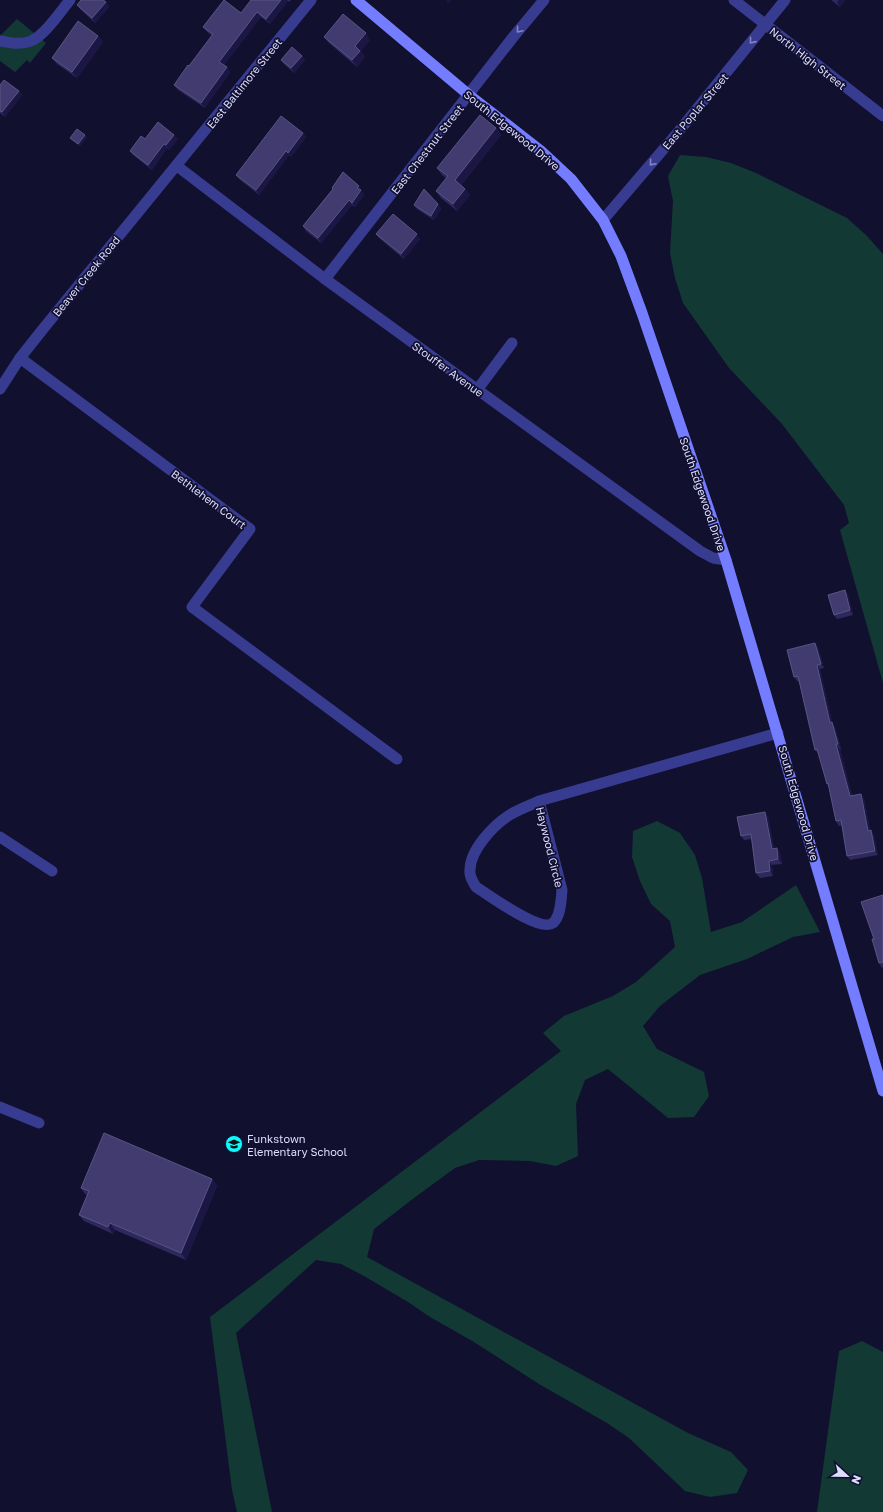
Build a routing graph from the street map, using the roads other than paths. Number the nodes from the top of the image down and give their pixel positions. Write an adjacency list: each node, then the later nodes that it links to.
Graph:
1 (70, 0): 8 (street)
2 (311, 0): 11 (street, East Baltimore Street)
3 (356, 0): 9 (main road, South Edgewood Drive)
4 (544, 0): 9 (street, East Chestnut Street, one-way to 9)
5 (734, 0): 7 (street, North High Street)
6 (785, 0): 7 (street, East Poplar Street)
7 (766, 25): 10 (street, North High Street); 12 (street, East Poplar Street, one-way to 12)
8 (0, 41)
9 (469, 95): 12 (main road, South Edgewood Drive); 13 (street, East Chestnut Street)
10 (883, 116)
11 (177, 166): 13 (street, Stouffer Avenue); 15 (street, Beaver Creek Road)
12 (603, 220): 18 (main road, South Edgewood Drive)
13 (325, 279): 17 (street, Stouffer Avenue)
14 (512, 343): 17 (street)
15 (20, 358): 16 (street, Beaver Creek Road); 20 (street, Bethlehem Court)
16 (0, 389)
17 (477, 390): 18 (street, Stouffer Avenue)
18 (726, 560): 19 (main road, South Edgewood Drive)
19 (778, 732): 21 (street, Haywood Circle); 24 (main road, South Edgewood Drive)
20 (397, 759)
21 (539, 801): 21 (street, Haywood Circle)
22 (0, 837): 23 (street)
23 (52, 871)
24 (883, 1091)
25 (0, 1107): 26 (street)
26 (39, 1123)

